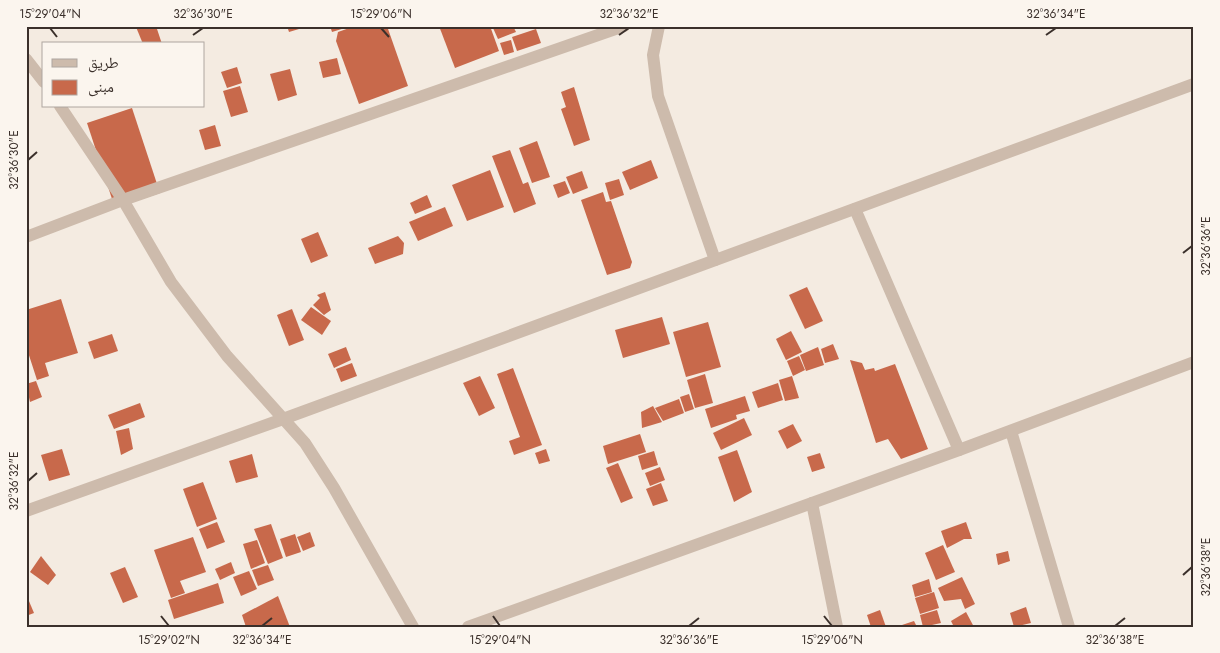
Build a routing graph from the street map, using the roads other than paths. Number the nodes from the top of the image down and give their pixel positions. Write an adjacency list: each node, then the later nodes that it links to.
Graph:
1 (624, 26): 7 (street)
2 (659, 26): 10 (street)
3 (26, 60): 4 (street)
4 (42, 80)
5 (1194, 84): 8 (street)
6 (61, 108): 7 (street)
7 (123, 200): 9 (street); 12 (street)
8 (854, 209): 10 (street); 14 (street)
9 (26, 237)
10 (715, 260): 12 (street)
11 (1194, 362): 13 (street)
12 (283, 419): 16 (street); 17 (street)
13 (1011, 431): 14 (street); 20 (street)
14 (960, 450): 15 (street)
15 (812, 503): 18 (street); 19 (street)
16 (26, 511)
17 (413, 627)
18 (468, 627)
19 (837, 627)
20 (1069, 627)

